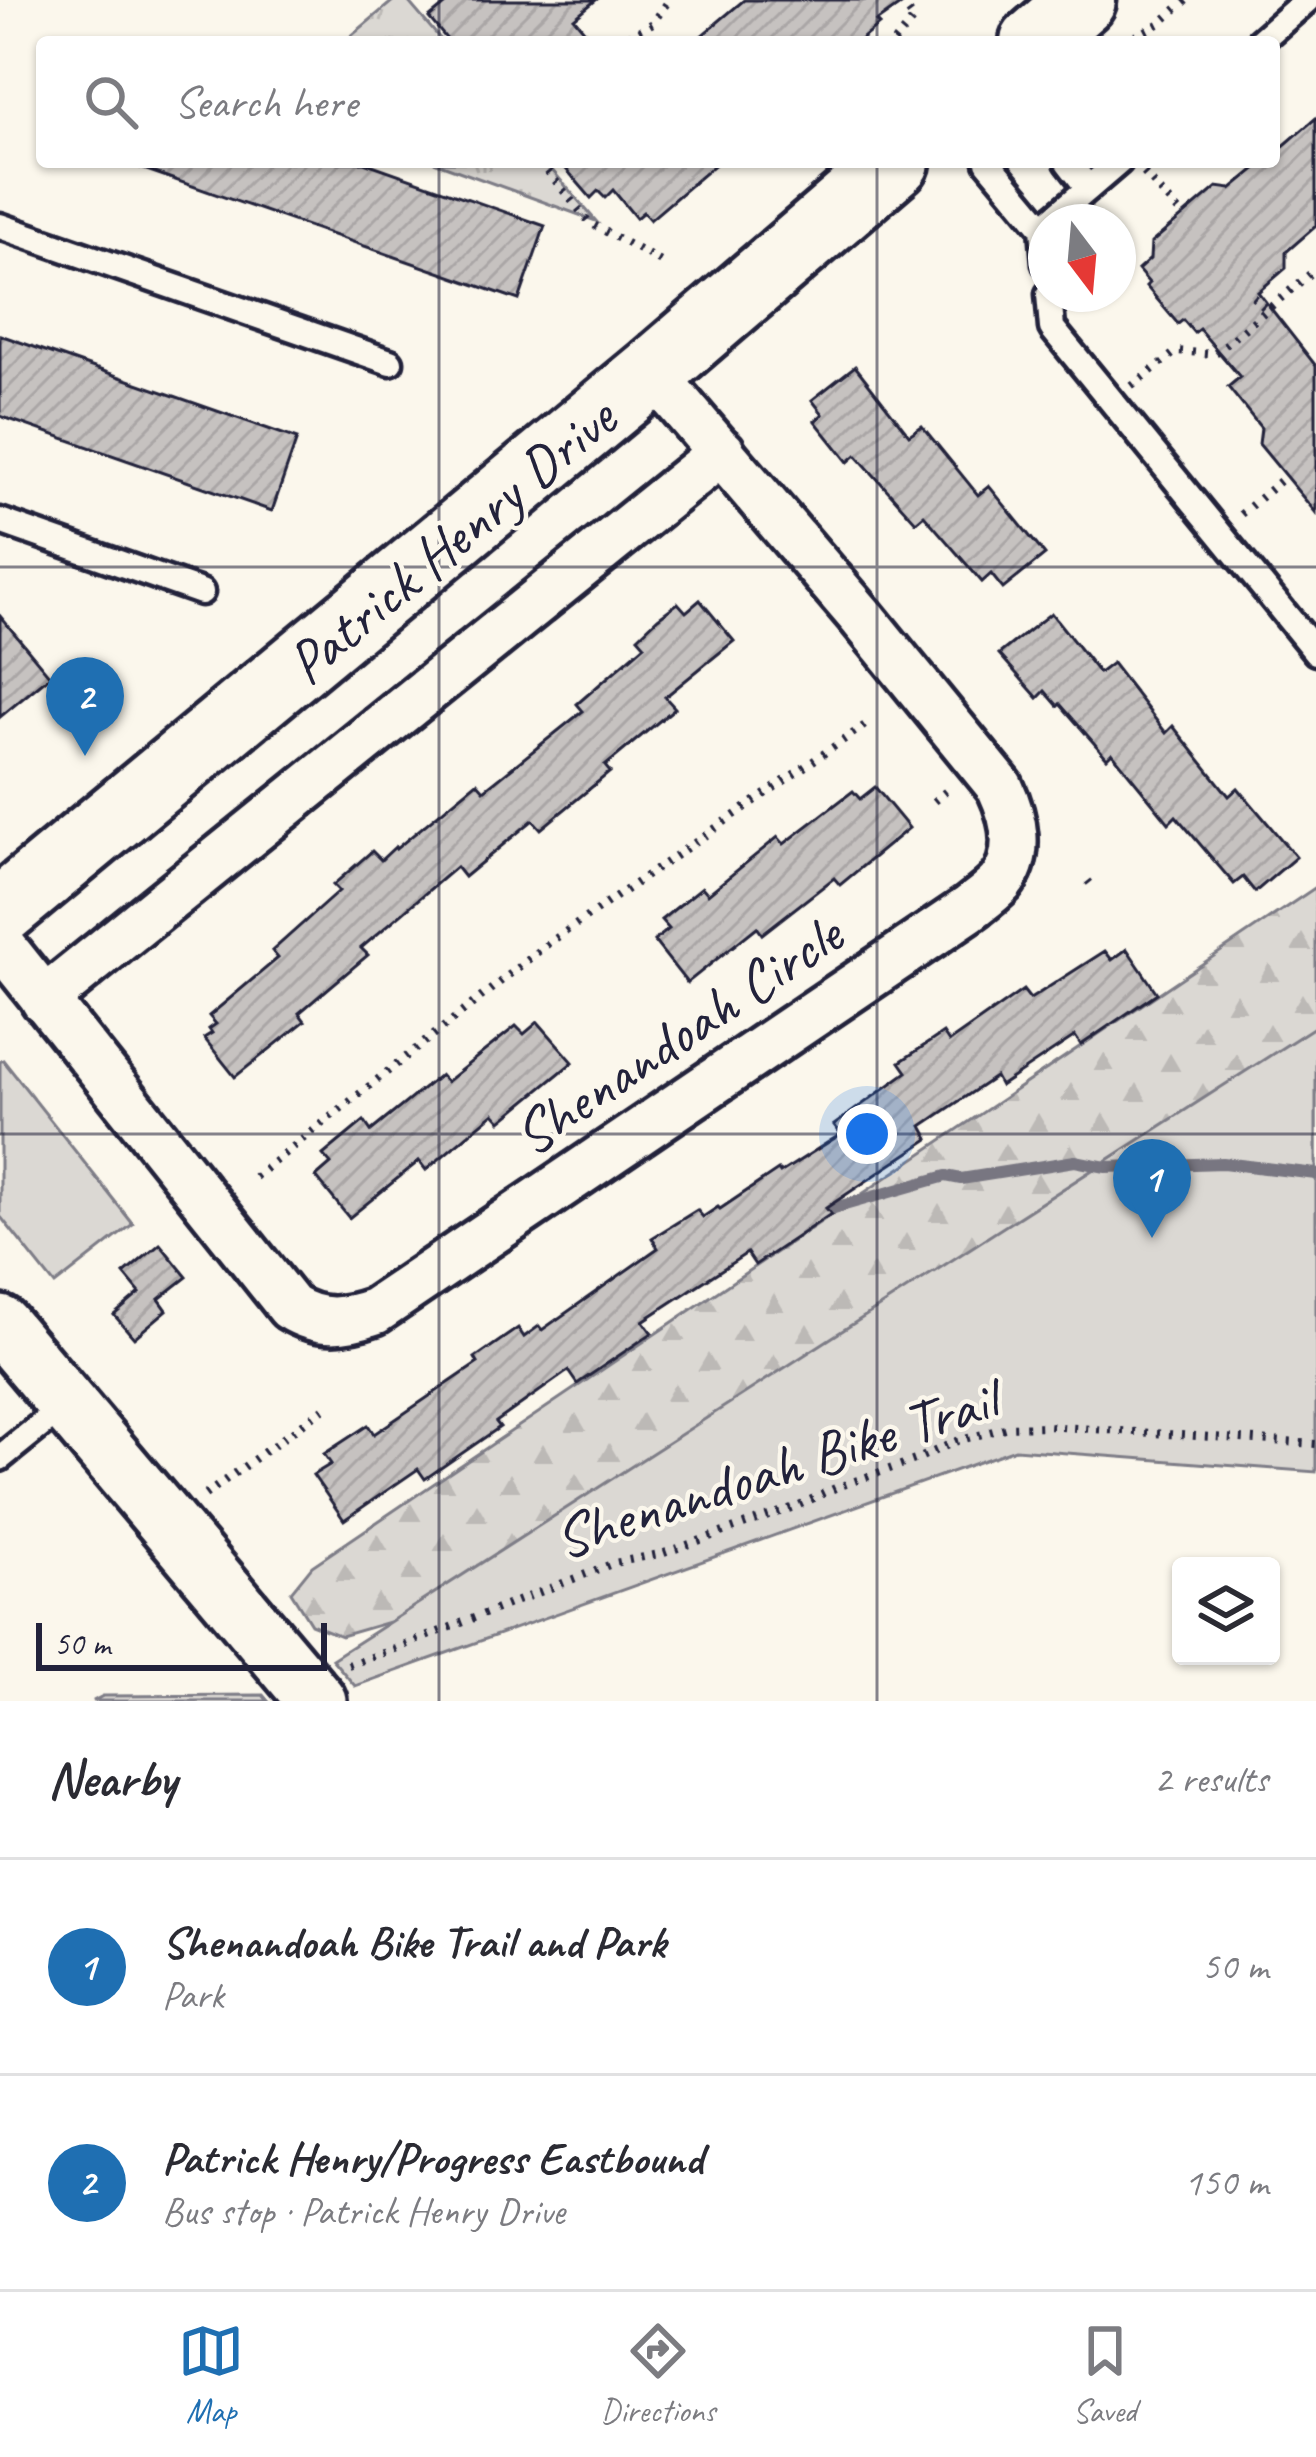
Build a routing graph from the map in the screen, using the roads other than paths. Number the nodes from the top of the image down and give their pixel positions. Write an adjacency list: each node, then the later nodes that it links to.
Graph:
1 (1082, 0): 3 (main road)
2 (1307, 0): 4 (lane)
3 (1041, 36)
4 (1265, 36)
5 (889, 168): 15 (main road, Patrick Henry Drive)
6 (994, 168): 11 (lane)
7 (1073, 168): 9 (lane)
8 (1112, 168): 9 (lane)
9 (1088, 188): 10 (lane)
10 (1070, 204)
11 (1028, 205)
12 (0, 226): 14 (lane)
13 (1051, 312): 19 (lane)
14 (390, 362)
15 (652, 372): 16 (street, Shenandoah Circle); 20 (main road, Patrick Henry Drive)
16 (722, 452): 22 (street); 22 (street, Shenandoah Circle)
17 (0, 521): 18 (lane)
18 (201, 592)
19 (1316, 652)
20 (0, 912)
21 (0, 943): 22 (street, Shenandoah Circle)
22 (44, 1000)
23 (0, 1325): 24 (street)
24 (67, 1405): 25 (lane); 26 (street)
25 (0, 1458)
26 (311, 1694)

